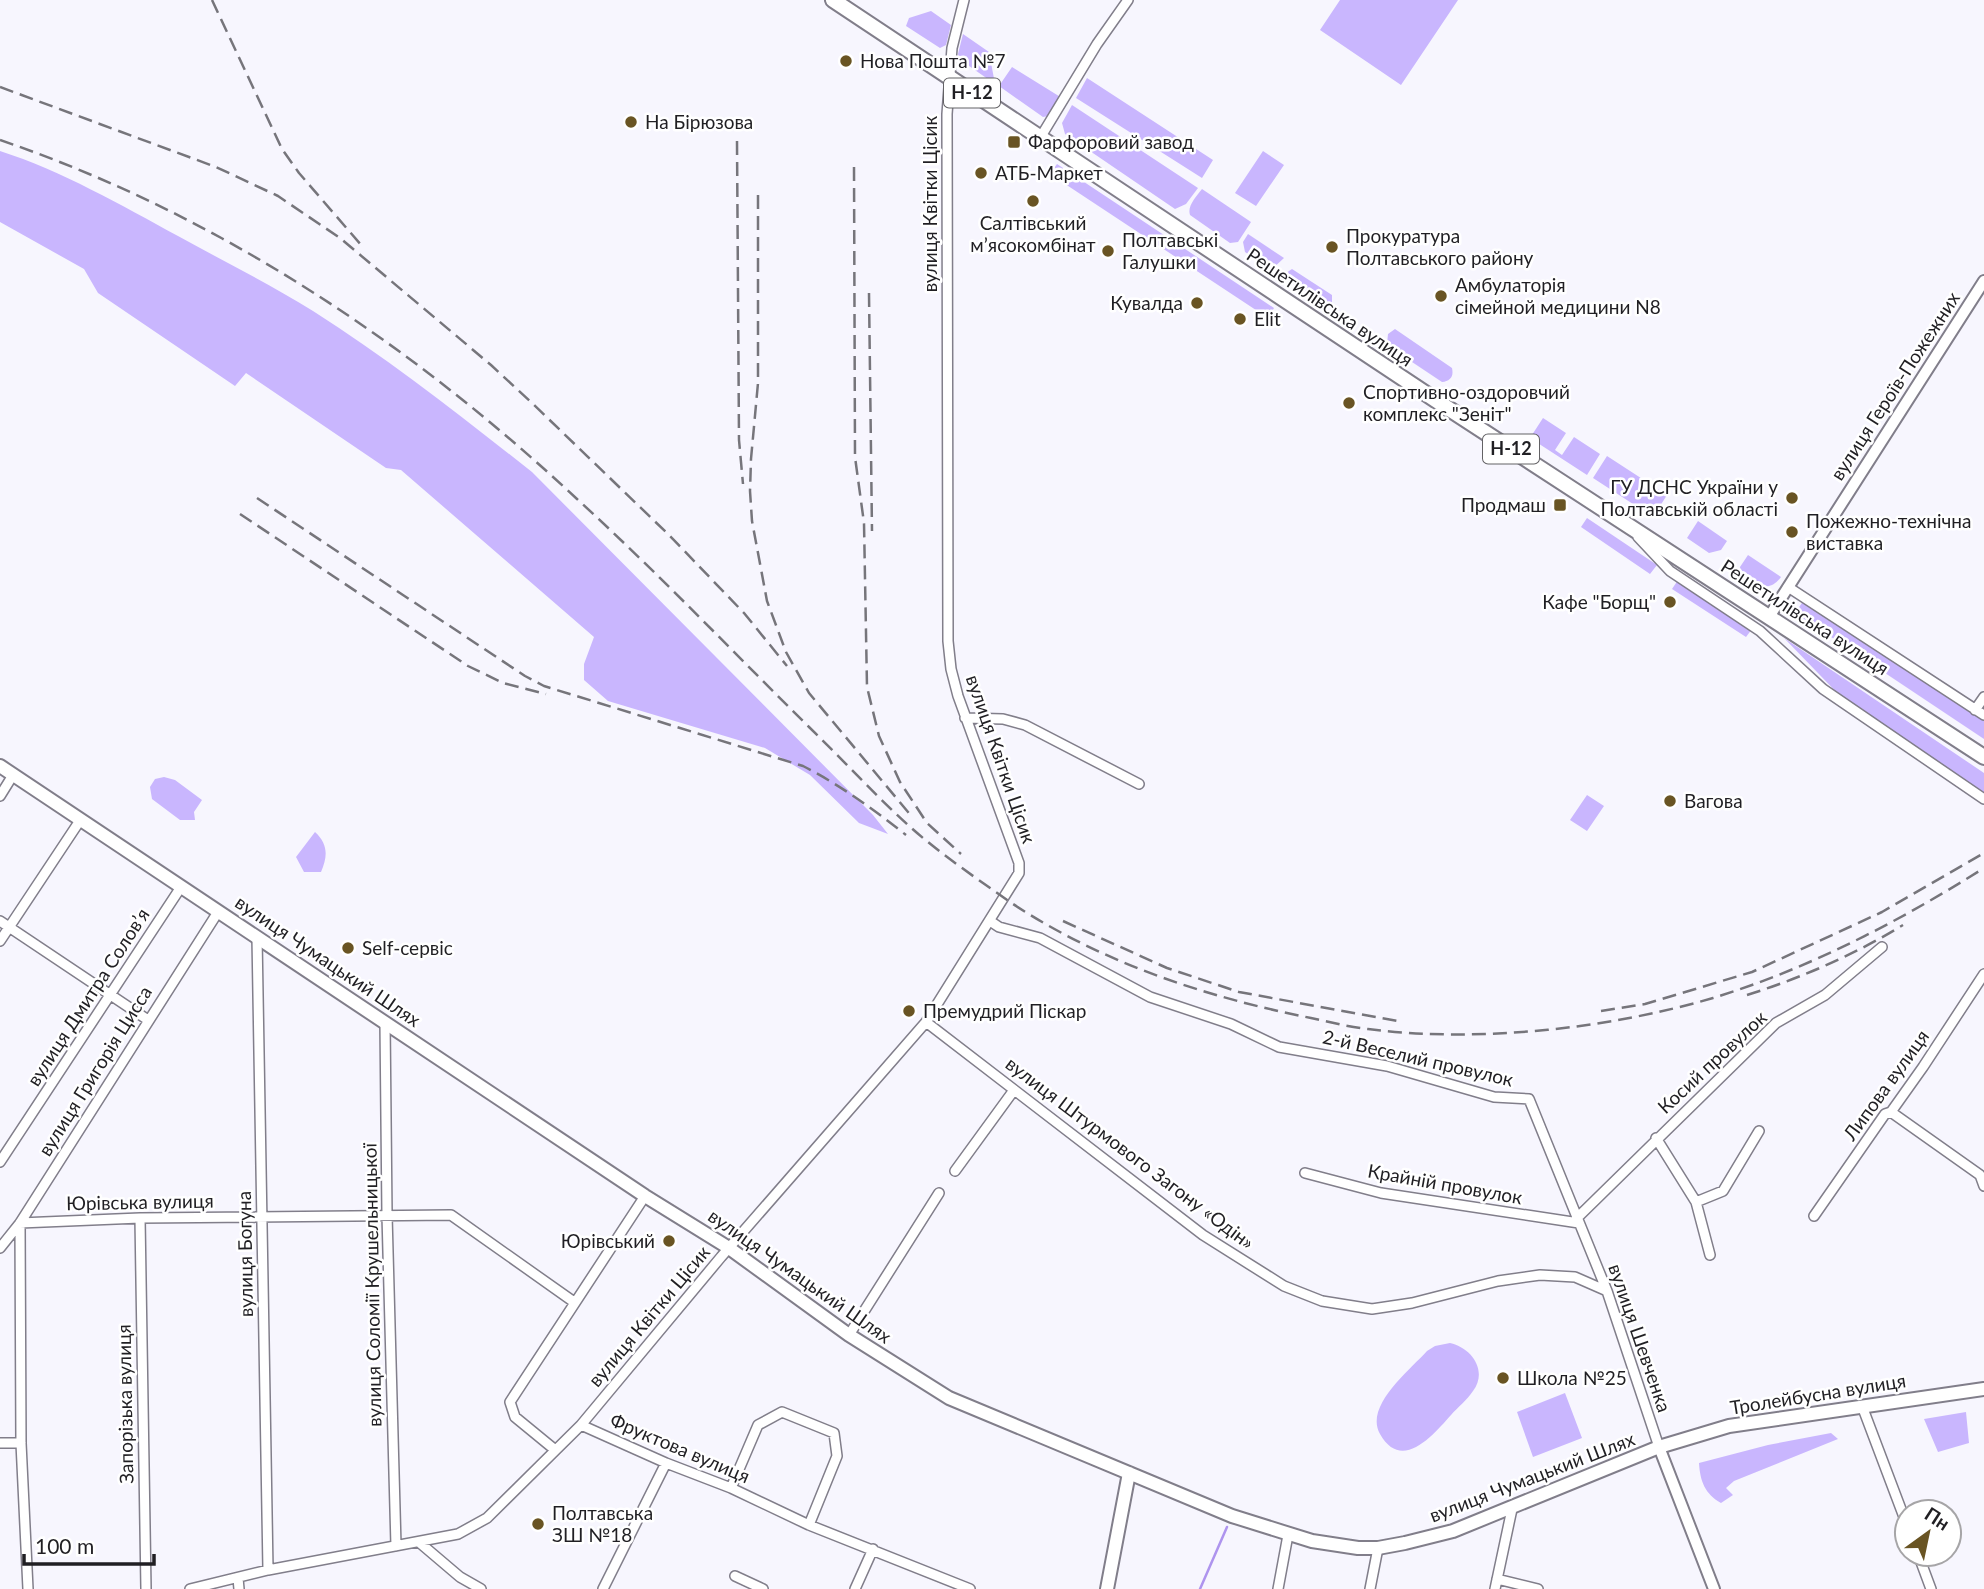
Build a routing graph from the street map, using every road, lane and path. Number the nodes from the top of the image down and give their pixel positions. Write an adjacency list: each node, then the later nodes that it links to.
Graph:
1 (833, 0): 4 (main road, Решетилівська вулиця / Н-12)
2 (964, 0): 4 (street, вулиця Квітки Цісик)
3 (1128, 0): 5 (street)
4 (949, 77): 5 (main road, Решетилівська вулиця / Н-12); 13 (street, вулиця Квітки Цісик)
5 (1040, 138): 7 (main road, Решетилівська вулиця / Н-12)
6 (1984, 281): 8 (street, вулиця Героїв-Пожежних)
7 (1623, 521): 9 (main road, Решетилівська вулиця / Н-12); 10 (street)
8 (1788, 587): 9 (street, вулиця Героїв-Пожежних); 12 (street)
9 (1769, 617): 10 (street); 14 (main road, Решетилівська вулиця)
10 (1760, 631): 19 (street)
11 (1984, 697): 12 (street)
12 (1980, 712)
13 (965, 718): 17 (street); 24 (street, вулиця Квітки Цісик)
14 (1984, 758)
15 (0, 766): 16 (main road, вулиця Чумацький Шлях)
16 (13, 775): 18 (street); 20 (main road, вулиця Чумацький Шлях)
17 (1139, 784)
18 (0, 796)
19 (1984, 799)
20 (81, 819): 21 (main road, вулиця Чумацький Шлях); 25 (street)
21 (181, 887): 22 (main road, вулиця Чумацький Шлях); 30 (street, вулиця Дмитра Соловʼя)
22 (218, 912): 26 (main road, вулиця Чумацький Шлях); 31 (street, вулиця Григорія Цисса)
23 (0, 921): 25 (street)
24 (990, 921): 33 (street, вулиця Квітки Цісик); 35 (street, 2-й Веселий провулок)
25 (9, 927): 27 (street); 30 (street)
26 (257, 937): 32 (main road, вулиця Чумацький Шлях); 48 (street, вулиця Богуна)
27 (0, 941)
28 (1882, 947): 38 (street, Косий провулок)
29 (1984, 974): 36 (street, Липова вулиця)
30 (110, 995): 31 (street); 39 (street, вулиця Дмитра Соловʼя)
31 (148, 1020): 51 (street, вулиця Григорія Цисса)
32 (385, 1022): 44 (main road, вулиця Чумацький Шлях); 46 (street, вулиця Соломії Крушельницької)
33 (926, 1022): 34 (street, вулиця Штурмового Загону «Одін»); 53 (street, вулиця Квітки Цісик)
34 (1014, 1090): 40 (street); 55 (street, вулиця Штурмового Загону «Одін»)
35 (1530, 1099): 50 (street, вулиця Шевченка)
36 (1891, 1112): 42 (street); 47 (street, Липова вулиця)
37 (1759, 1131): 45 (street)
38 (1656, 1138): 45 (street); 50 (street, Косий провулок)
39 (0, 1162)
40 (955, 1171)
41 (1305, 1173): 50 (street, Крайній провулок)
42 (1984, 1186)
43 (939, 1193): 57 (street)
44 (645, 1196): 53 (main road, вулиця Чумацький Шлях); 56 (street)
45 (1696, 1202): 54 (street)
46 (387, 1215): 48 (street, Юрівська вулиця); 56 (street, Юрівська вулиця); 73 (street, вулиця Соломії Крушельницької)
47 (1814, 1216)
48 (262, 1217): 49 (street, Юрівська вулиця); 77 (street, вулиця Богуна)
49 (140, 1218): 51 (street, Юрівська вулиця); 83 (street, Запорізька вулиця)
50 (1578, 1221): 55 (street, вулиця Шевченка)
51 (20, 1223): 52 (street, вулиця Григорія Цисса); 62 (street)
52 (0, 1248)
53 (729, 1248): 57 (main road, вулиця Чумацький Шлях); 60 (street, вулиця Квітки Цісик)
54 (1710, 1255)
55 (1607, 1291): 63 (street, вулиця Шевченка)
56 (573, 1302): 64 (street)
57 (849, 1335): 66 (main road, вулиця Чумацький Шлях)
58 (1984, 1389): 59 (main road, Тролейбусна вулиця)
59 (1862, 1406): 63 (main road, Тролейбусна вулиця); 68 (street)
60 (581, 1425): 64 (street, Фруктова вулиця); 65 (street, Фруктова вулиця)
61 (0, 1443): 62 (street)
62 (21, 1443): 82 (street)
63 (1659, 1447): 69 (main road, вулиця Чумацький Шлях); 94 (street, вулиця Шевченка)
64 (554, 1449): 72 (street, Фруктова вулиця)
65 (666, 1463): 67 (street, Фруктова вулиця); 86 (street)
66 (1129, 1473): 71 (main road, вулиця Чумацький Шлях); 90 (main road)
67 (731, 1488): 70 (street, Фруктова вулиця); 70 (street)
68 (1897, 1498)
69 (1511, 1509): 74 (main road, вулиця Чумацький Шлях); 80 (street)
70 (809, 1525): 75 (street, Фруктова вулиця)
71 (1289, 1535): 74 (main road, вулиця Чумацький Шлях); 91 (street)
72 (420, 1543): 73 (street, Фруктова вулиця); 81 (street)
73 (396, 1546): 77 (street, Фруктова вулиця)
74 (1378, 1548): 92 (street)
75 (873, 1549): 88 (street); 89 (street, Фруктова вулиця)
76 (1923, 1568): 95 (street)
77 (268, 1570): 79 (street, Фруктова вулиця)
78 (735, 1576): 87 (street)
79 (238, 1578): 84 (street, Фруктова вулиця); 85 (street)
80 (1496, 1584): 93 (street)
81 (477, 1588)
82 (28, 1589)
83 (145, 1589)
84 (191, 1589)
85 (239, 1589)
86 (603, 1589)
87 (764, 1589)
88 (855, 1589)
89 (970, 1589)
90 (1107, 1589)
91 (1278, 1589)
92 (1370, 1589)
93 (1538, 1589)
94 (1714, 1589)
95 (1931, 1589)

